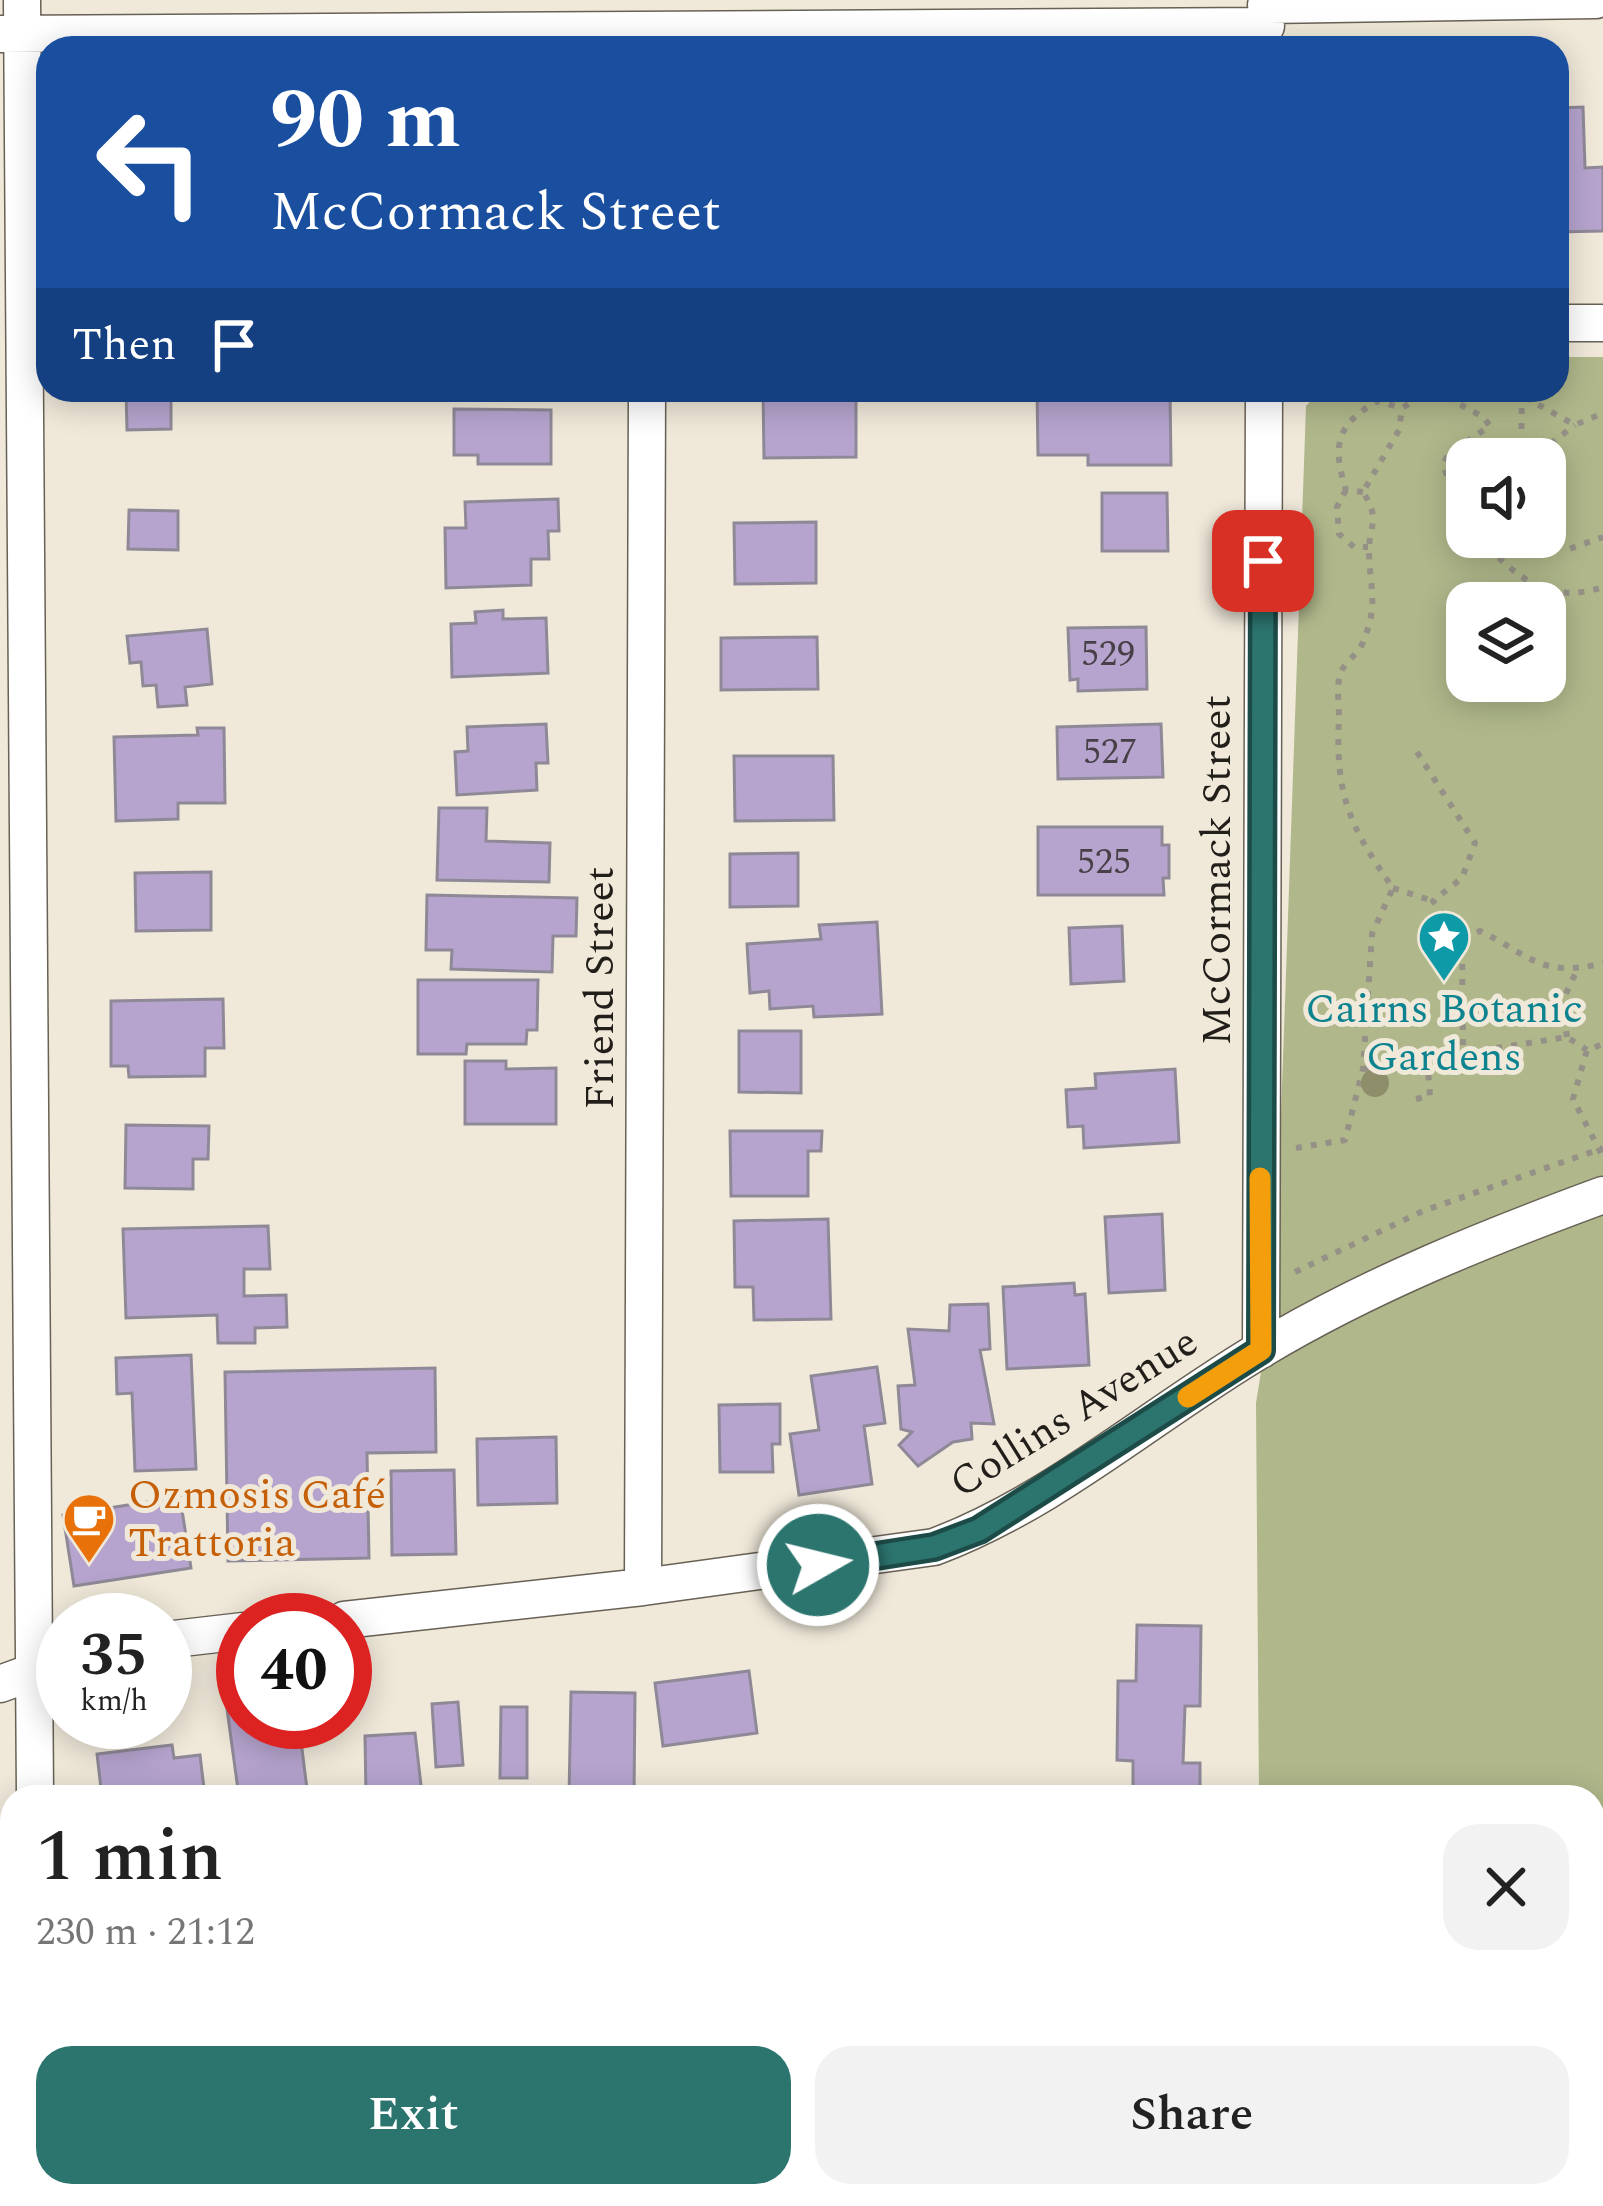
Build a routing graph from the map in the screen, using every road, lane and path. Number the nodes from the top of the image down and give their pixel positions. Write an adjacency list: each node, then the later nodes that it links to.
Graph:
1 (1596, 0): 2 (street)
2 (1266, 20): 3 (street)
3 (15, 22): 47 (street)
4 (1569, 323): 5 (street)
5 (1603, 323)
6 (647, 402): 46 (street, Friend Street)
7 (1264, 402): 41 (street, McCormack Street)
8 (1376, 402): 20 (path)
9 (1381, 402): 14 (path)
10 (1412, 402): 14 (path)
11 (1451, 402): 17 (path)
12 (1522, 402): 18 (path)
13 (1537, 402): 16 (path)
14 (1402, 408): 21 (path)
15 (1603, 413): 16 (path)
16 (1576, 425): 19 (path)
17 (1472, 438)
18 (1521, 438)
19 (1558, 438)
20 (1346, 490): 21 (path); 23 (path)
21 (1363, 492): 23 (path)
22 (1603, 537): 24 (path)
23 (1368, 547): 28 (path)
24 (1566, 547)
25 (1498, 558): 26 (path)
26 (1603, 587)
27 (1417, 752): 29 (path)
28 (1393, 888): 29 (path); 38 (path)
29 (1432, 901): 30 (path)
30 (1462, 939): 32 (path); 36 (path)
31 (1603, 963): 32 (path)
32 (1577, 970): 33 (path)
33 (1567, 1037): 35 (path); 36 (path)
34 (1603, 1045): 35 (path)
35 (1587, 1050): 40 (path)
36 (1463, 1051): 37 (path)
37 (1427, 1056): 38 (path); 39 (path)
38 (1364, 1069): 41 (path)
39 (1416, 1099)
40 (1602, 1149): 42 (path); 44 (path)
41 (1260, 1154): 44 (street, McCormack Street)
42 (1603, 1160)
43 (1603, 1196): 45 (street, Collins Avenue)
44 (1259, 1288): 45 (street, McCormack Street)
45 (1261, 1350): 46 (street, Collins Avenue)
46 (643, 1587): 48 (street, Collins Avenue)
47 (48, 1593)
48 (372, 1617)
49 (36, 1670): 50 (street)
50 (0, 1684)
51 (40, 1749): 52 (street)
52 (36, 1785)

